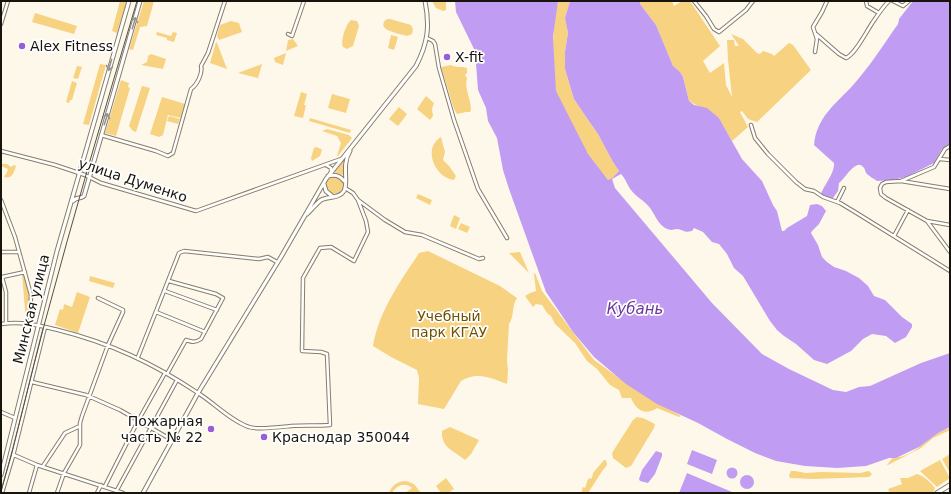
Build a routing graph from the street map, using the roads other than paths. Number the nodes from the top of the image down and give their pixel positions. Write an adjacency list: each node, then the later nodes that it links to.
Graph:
1 (8, 1): 15 (street)
2 (130, 1): 31 (main road, Минская улица, one-way to 31)
3 (140, 1): 21 (main road, one-way to 3)
4 (225, 1): 21 (street)
5 (304, 1): 16 (street)
6 (425, 1): 18 (main road)
7 (694, 1): 8 (street)
8 (752, 1)
9 (826, 1): 17 (street)
10 (866, 1): 14 (street)
11 (889, 1): 14 (street)
12 (893, 1): 13 (street)
13 (909, 1)
14 (879, 13): 17 (street)
15 (1, 24)
16 (288, 34)
17 (816, 34): 19 (street)
18 (427, 38): 22 (main road); 53 (street)
19 (815, 52)
20 (751, 125): 45 (street)
21 (101, 135): 33 (main road)
22 (354, 144): 25 (main road); 26 (main road)
23 (950, 146): 27 (street)
24 (1, 151): 31 (street, улица Думенко)
25 (342, 158): 26 (main road); 29 (street, улица Думенко); 30 (main road)
26 (346, 159): 36 (main road)
27 (940, 159): 28 (street); 34 (street)
28 (950, 160)
29 (326, 165): 30 (street); 33 (street, улица Думенко)
30 (331, 173): 32 (main road)
31 (80, 174): 33 (street, улица Думенко); 37 (main road, Минская улица)
32 (328, 176): 35 (main road); 36 (main road)
33 (88, 177): 42 (main road)
34 (901, 181): 40 (street); 48 (street)
35 (324, 182): 41 (main road); 49 (main road)
36 (345, 184): 38 (main road)
37 (76, 188): 42 (main road); 47 (main road, Минская улица)
38 (345, 188): 41 (main road); 44 (street)
39 (844, 188): 45 (street)
40 (950, 189)
41 (336, 196): 49 (main road)
42 (78, 198): 47 (main road)
43 (1, 200): 46 (street, Минская улица)
44 (358, 200): 57 (street); 78 (street)
45 (837, 202): 52 (street)
46 (2, 205): 55 (street, Минская улица)
47 (70, 206): 70 (main road, Минская улица)
48 (908, 210): 50 (street); 52 (street)
49 (303, 219): 58 (main road)
50 (927, 221): 51 (street); 56 (street)
51 (950, 225)
52 (894, 236): 59 (street)
53 (507, 238)
54 (1, 252): 55 (street)
55 (19, 252): 60 (street, Минская улица)
56 (950, 252)
57 (483, 258)
58 (277, 262): 62 (street); 78 (main road)
59 (950, 271)
60 (25, 272): 61 (street); 68 (street, Минская улица)
61 (2, 278): 67 (street)
62 (169, 281): 63 (street); 65 (street)
63 (165, 291): 65 (street); 66 (street)
64 (98, 298): 73 (street)
65 (217, 310): 72 (street)
66 (156, 312): 72 (street); 74 (street)
67 (6, 323): 68 (street); 69 (street)
68 (30, 323): 70 (street)
69 (1, 324)
70 (38, 325): 71 (street); 81 (main road, Минская улица)
71 (45, 327): 73 (street); 77 (street, Минская улица)
72 (205, 332): 75 (street)
73 (108, 345): 74 (street); 79 (street)
74 (138, 357): 75 (street)
75 (166, 373): 76 (street); 82 (street)
76 (177, 380): 78 (street); 84 (street)
77 (32, 382): 79 (street); 86 (street, Минская улица)
78 (198, 393): 85 (main road)
79 (90, 397): 82 (street); 83 (street)
80 (1, 412): 81 (street)
81 (16, 418): 90 (main road, Минская улица)
82 (138, 420): 84 (street); 92 (street)
83 (80, 426): 88 (street); 89 (street)
84 (151, 428): 85 (street); 94 (street)
85 (172, 440): 100 (main road)
86 (14, 455): 87 (street); 95 (street, Минская улица)
87 (37, 464): 88 (street); 96 (street)
88 (43, 466): 89 (street)
89 (64, 474): 91 (street); 97 (street)
90 (1, 475)
91 (101, 485): 92 (street); 98 (street)
92 (104, 486): 94 (street)
93 (950, 486): 101 (highway); 102 (highway)
94 (117, 490): 99 (street)
95 (2, 493)
96 (29, 493)
97 (57, 493)
98 (97, 493)
99 (123, 493)
100 (143, 493)
101 (937, 493)
102 (941, 493)

